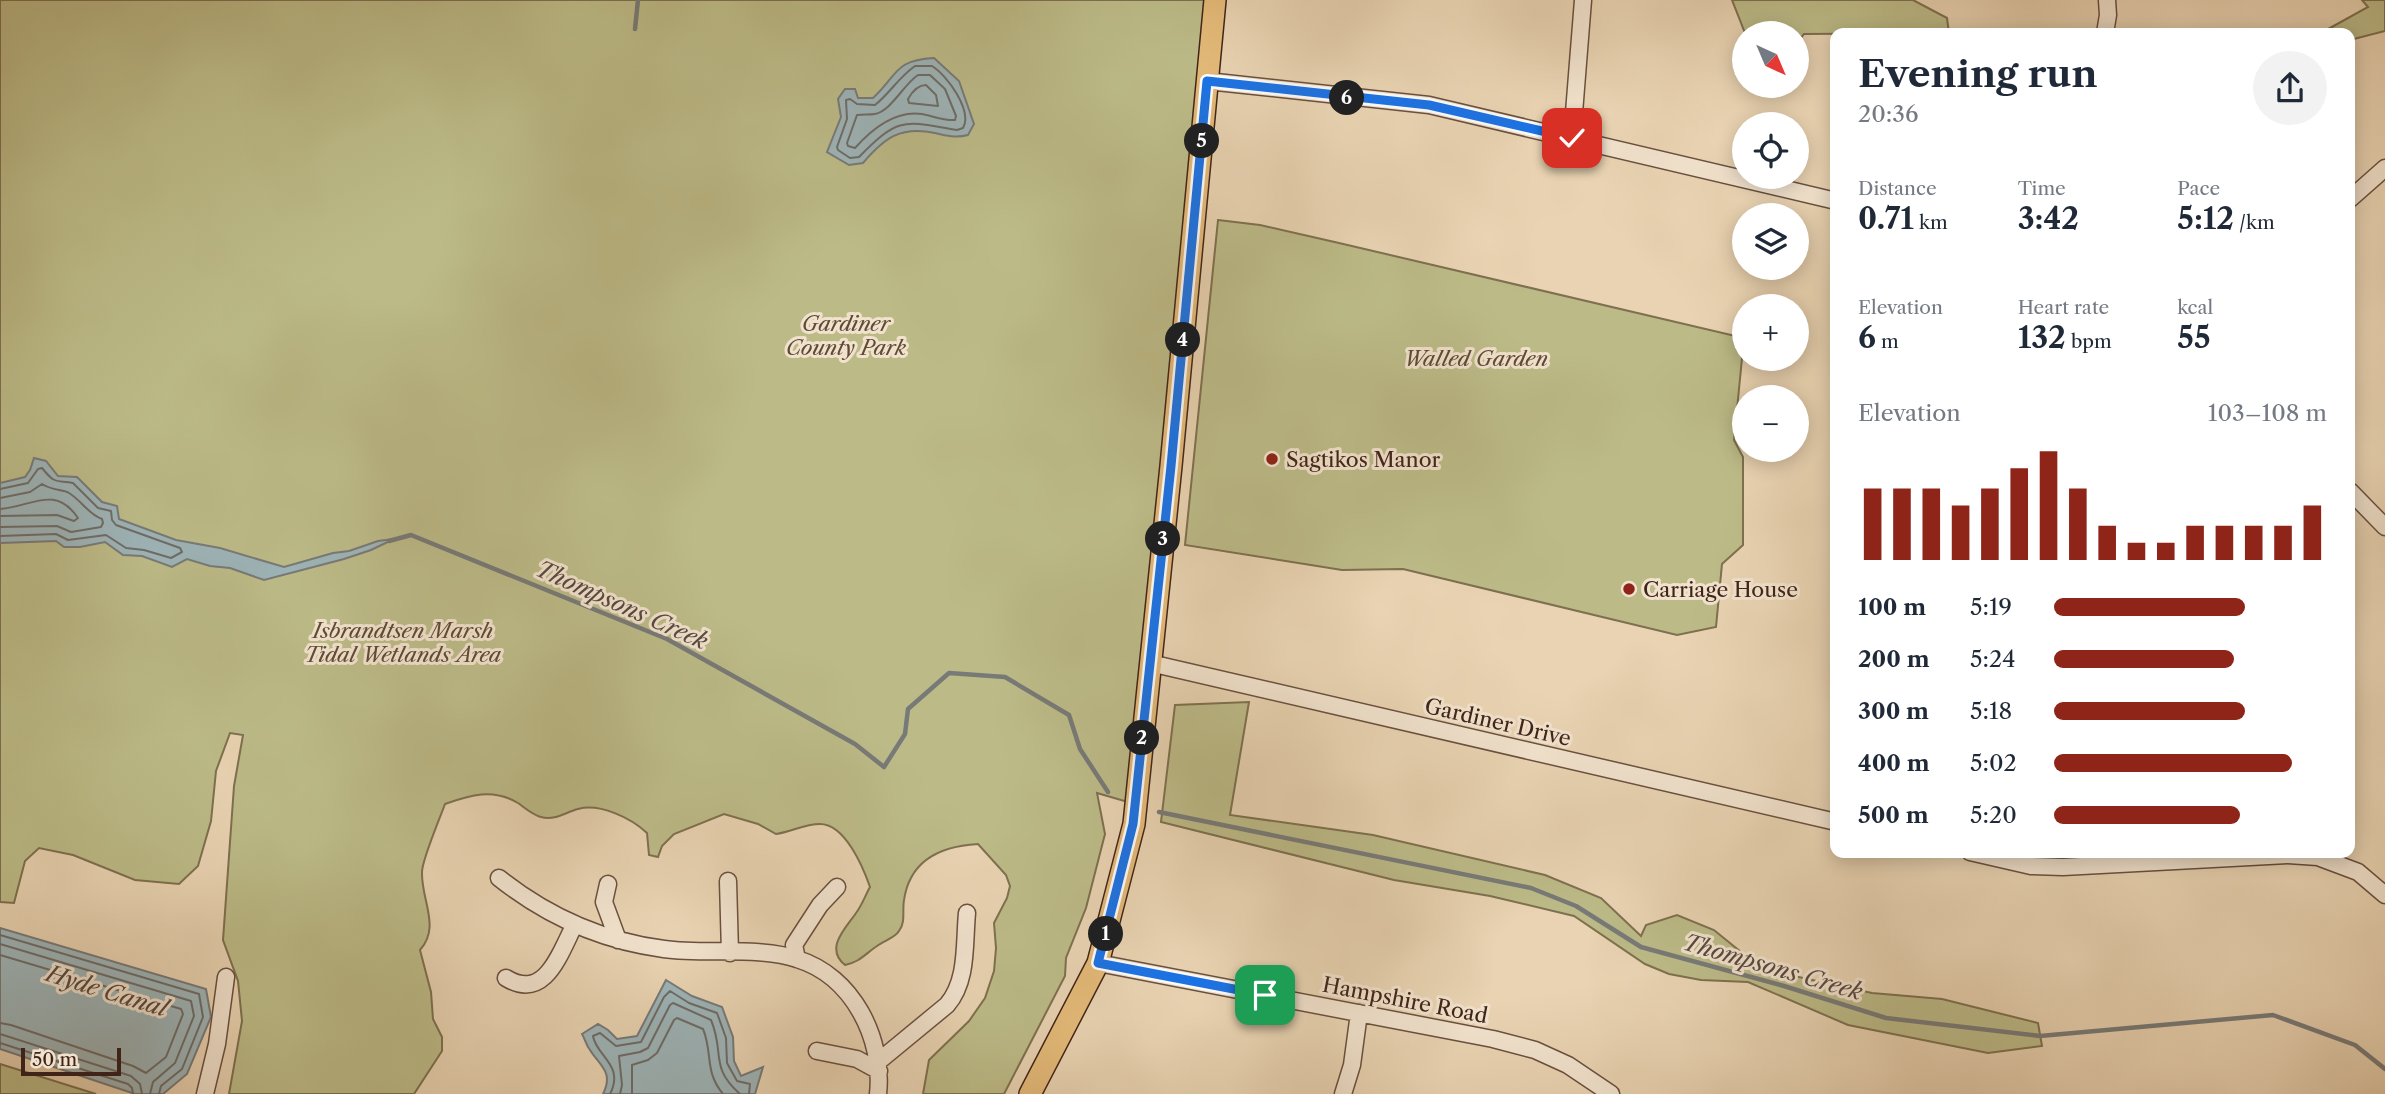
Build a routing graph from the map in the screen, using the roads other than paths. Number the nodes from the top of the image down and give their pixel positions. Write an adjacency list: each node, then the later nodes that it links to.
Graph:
1 (1216, 0): 5 (main road)
2 (1583, 0): 6 (street)
3 (2107, 0): 4 (street)
4 (2106, 28)
5 (1207, 81): 6 (street); 12 (main road)
6 (1572, 138): 9 (street)
7 (2385, 168): 8 (street)
8 (2355, 195)
9 (1830, 200)
10 (2355, 496): 11 (street)
11 (2385, 527)
12 (1150, 663): 13 (street, Gardiner Drive); 27 (main road)
13 (1830, 821)
14 (1996, 858): 15 (street)
15 (2224, 858)
16 (2321, 858): 21 (street)
17 (499, 878): 23 (street)
18 (728, 881): 25 (street)
19 (608, 884): 24 (street)
20 (837, 887): 26 (street)
21 (2385, 895)
22 (967, 913): 32 (street)
23 (575, 925): 24 (street); 29 (street)
24 (618, 940): 25 (street)
25 (730, 953): 26 (street)
26 (797, 959): 32 (street)
27 (1098, 963): 30 (street, Hampshire Road); 35 (main road)
28 (226, 976): 33 (street)
29 (506, 978)
30 (1359, 1013): 36 (street); 37 (street, Hampshire Road)
31 (817, 1051): 32 (street)
32 (879, 1066): 34 (street)
33 (205, 1094)
34 (878, 1094)
35 (1030, 1094)
36 (1343, 1094)
37 (1611, 1094)

